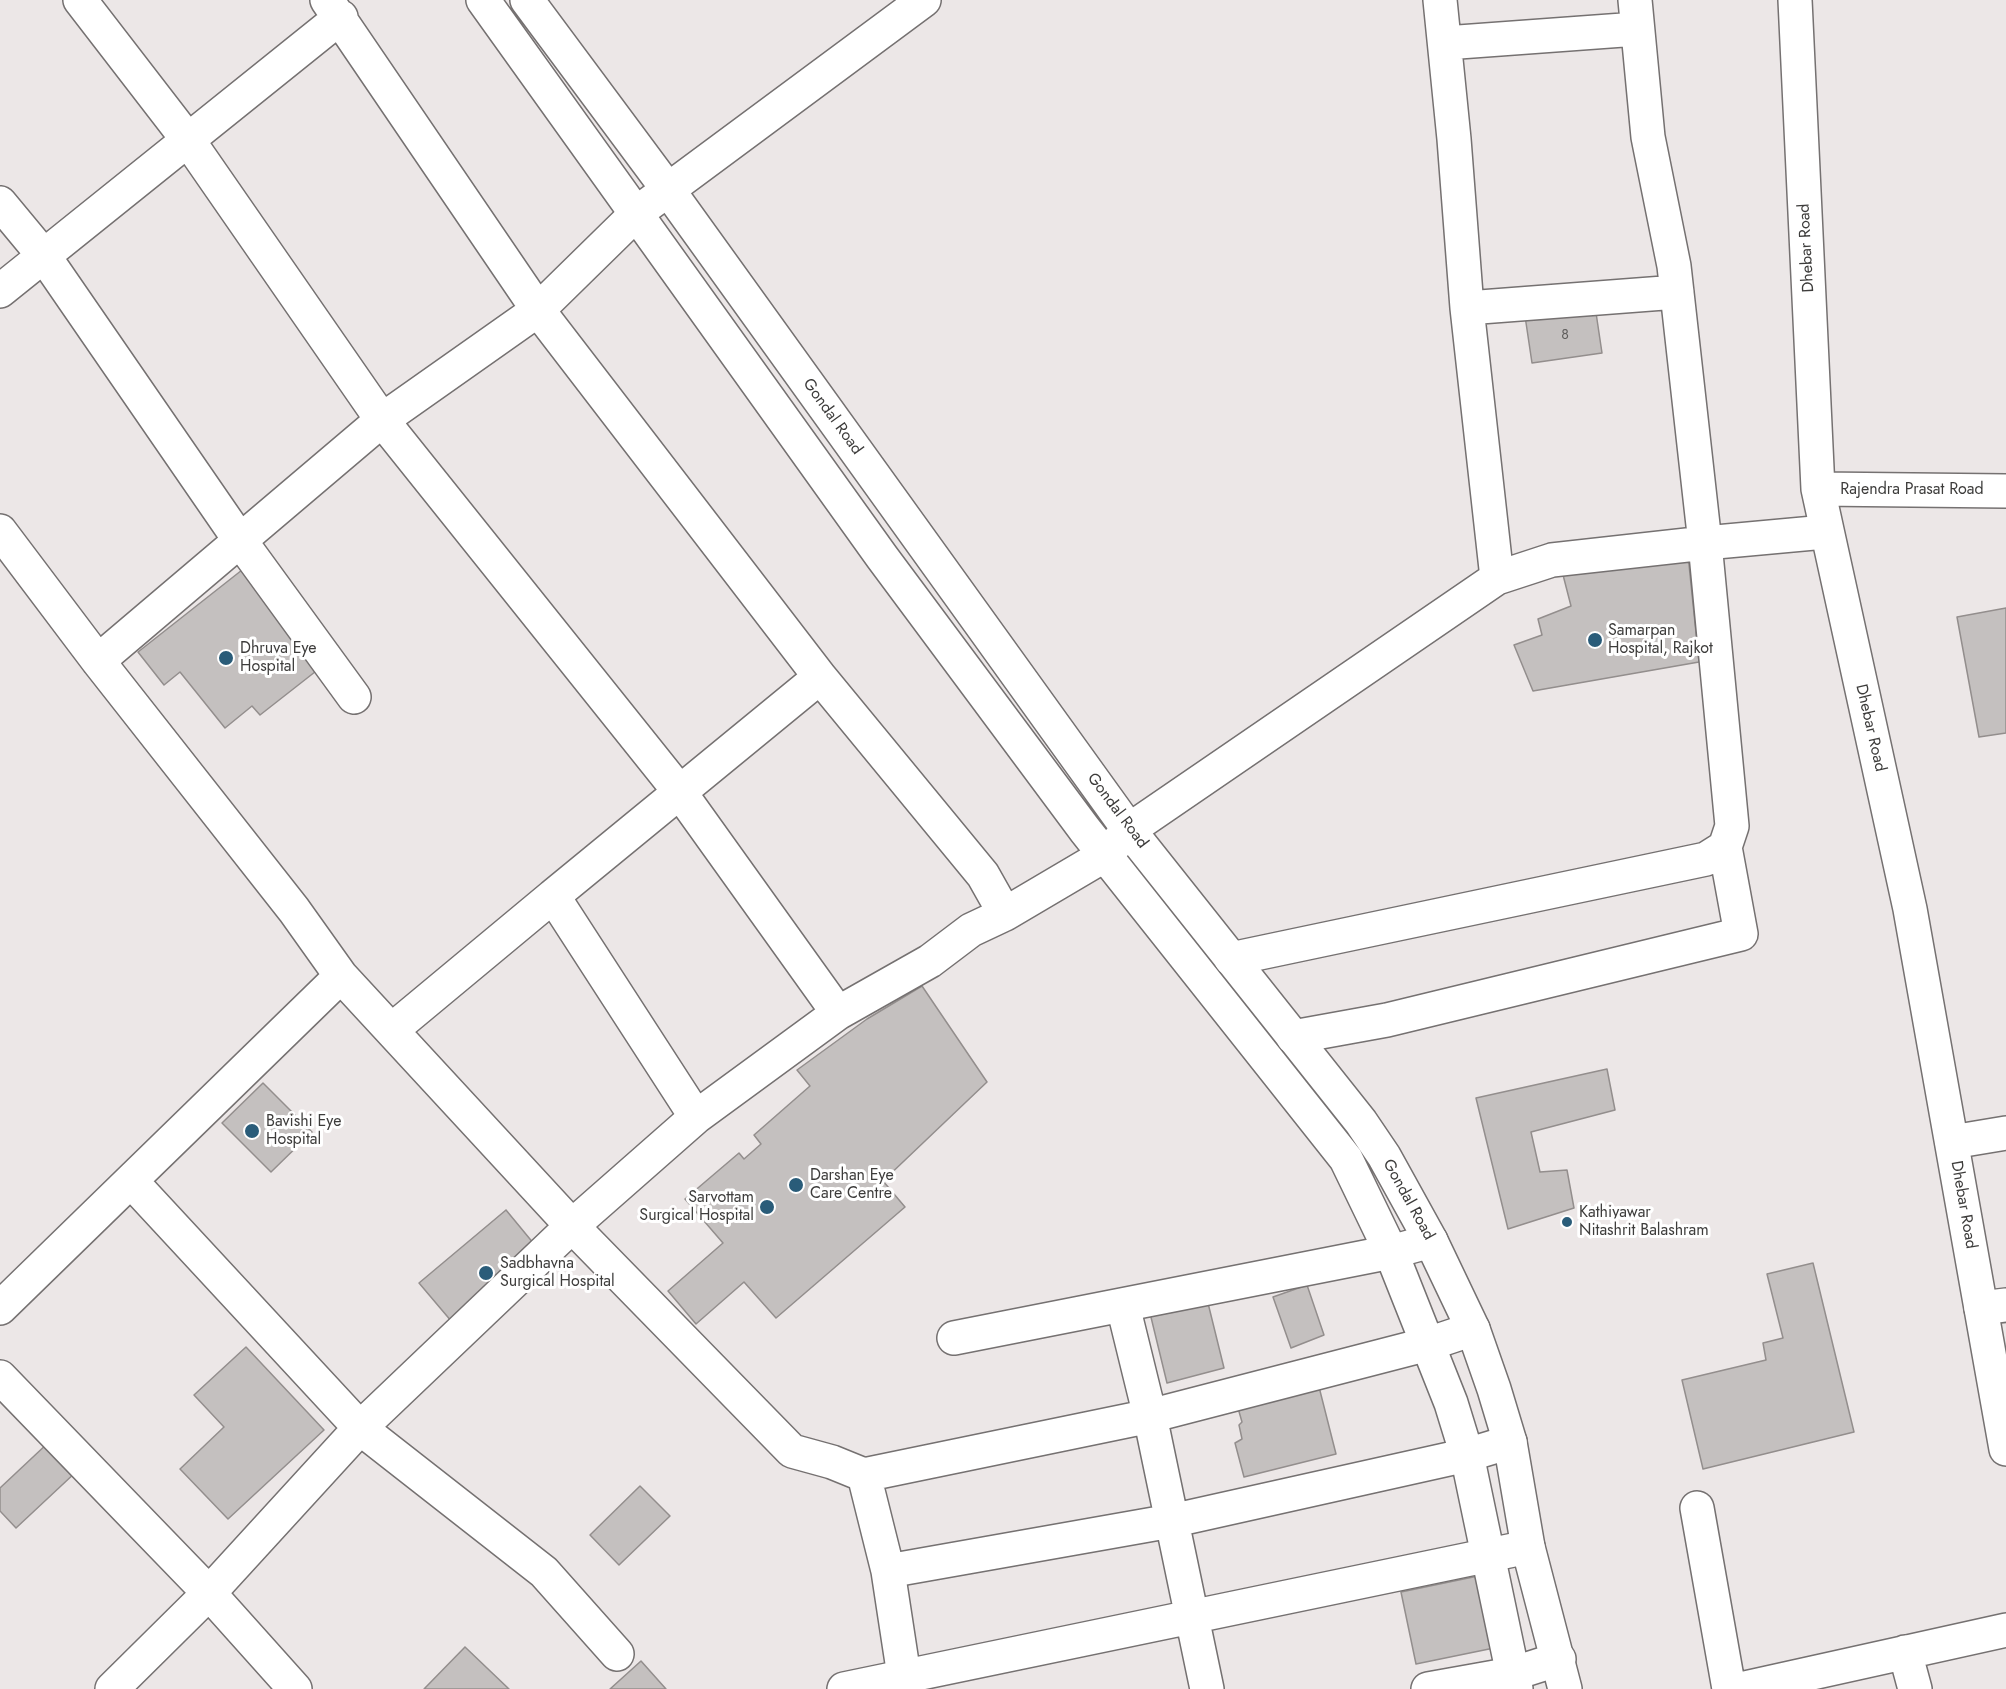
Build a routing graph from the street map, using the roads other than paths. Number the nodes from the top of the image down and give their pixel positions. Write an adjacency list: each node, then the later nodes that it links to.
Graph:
1 (80, 0): 10 (street)
2 (483, 0): 13 (street)
3 (527, 0): 11 (street, Gondal Road)
4 (924, 0): 11 (street)
5 (1440, 0): 9 (street)
6 (1795, 0): 20 (street, Dhebar Road)
7 (334, 8): 10 (street); 18 (street)
8 (1636, 14): 9 (street); 16 (street)
9 (1445, 43): 17 (street)
10 (188, 140): 14 (street); 19 (street)
11 (669, 190): 13 (street); 31 (street, Gondal Road)
12 (0, 202): 14 (street)
13 (638, 212): 18 (street); 33 (street)
14 (44, 256): 15 (street); 24 (street)
15 (0, 291)
16 (1677, 292): 17 (street); 25 (street)
17 (1467, 308): 26 (street)
18 (538, 310): 19 (street); 28 (street)
19 (382, 420): 24 (street); 30 (street)
20 (1818, 489): 21 (street, Rajendra Prasat Road); 23 (street, Dhebar Road)
21 (2006, 491)
22 (0, 531): 27 (street)
23 (1826, 532): 25 (street); 43 (street, Dhebar Road)
24 (239, 539): 27 (street); 29 (street)
25 (1705, 543): 26 (street); 32 (street)
26 (1497, 578): 31 (street)
27 (98, 662): 37 (street)
28 (820, 677): 30 (street); 35 (street)
29 (354, 697)
30 (679, 791): 34 (street); 38 (street)
31 (1129, 830): 33 (street); 36 (street, Gondal Road)
32 (1725, 847): 36 (street); 40 (street)
33 (1105, 855): 35 (street); 47 (street)
34 (553, 896): 39 (street); 41 (street)
35 (1005, 914): 38 (street)
36 (1231, 959): 40 (street, Gondal Road)
37 (341, 976): 39 (street); 44 (street)
38 (838, 1013): 41 (street)
39 (393, 1029): 45 (street)
40 (1293, 1037): 46 (street, Gondal Road)
41 (696, 1117): 45 (street)
42 (2006, 1133): 43 (street)
43 (1952, 1142): 49 (street, Dhebar Road)
44 (131, 1181): 50 (street); 56 (street)
45 (572, 1226): 56 (street); 60 (street)
46 (1431, 1240): 47 (street); 51 (street, Gondal Road)
47 (1391, 1252): 48 (street); 53 (street)
48 (1123, 1306): 52 (street); 55 (street)
49 (1994, 1306): 58 (street, Dhebar Road)
50 (0, 1308)
51 (1473, 1329): 53 (street); 57 (street, Gondal Road)
52 (954, 1338)
53 (1428, 1344): 55 (street); 59 (street)
54 (0, 1377): 66 (street)
55 (1150, 1416): 60 (street); 62 (street)
56 (360, 1428): 66 (street); 70 (street)
57 (1510, 1442): 59 (street); 63 (street, Gondal Road)
58 (2006, 1449)
59 (1467, 1455): 62 (street); 64 (street)
60 (864, 1475): 65 (street)
61 (1696, 1508): 79 (street)
62 (1171, 1521): 65 (street); 67 (street)
63 (1528, 1547): 64 (street); 71 (street, Gondal Road)
64 (1487, 1557): 67 (street); 72 (street)
65 (888, 1571): 73 (street)
66 (209, 1593): 74 (street); 75 (street)
67 (1191, 1618): 73 (street); 77 (street)
68 (2006, 1630): 69 (street)
69 (1905, 1652): 80 (street); 81 (street)
70 (617, 1654)
71 (1562, 1674): 72 (street)
72 (1514, 1681): 78 (street)
73 (905, 1684): 76 (street)
74 (112, 1689)
75 (295, 1689)
76 (844, 1689)
77 (1207, 1689)
78 (1428, 1689)
79 (1729, 1689)
80 (1740, 1689)
81 (1915, 1689)

